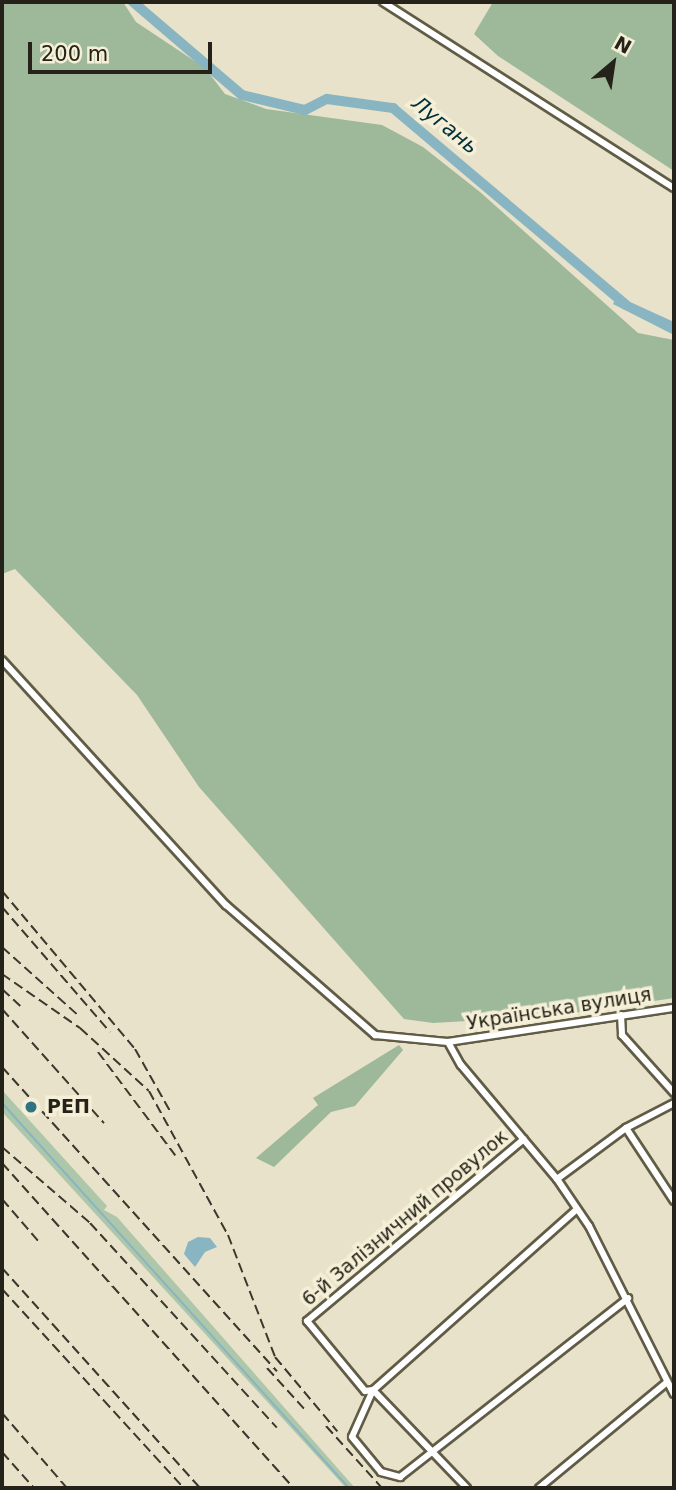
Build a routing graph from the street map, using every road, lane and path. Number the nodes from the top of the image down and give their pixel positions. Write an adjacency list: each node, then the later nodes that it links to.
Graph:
1 (383, 2): 2 (street)
2 (674, 188)
3 (2, 660): 6 (street, Українська вулиця)
4 (674, 1008): 5 (street, Українська вулиця)
5 (621, 1015): 6 (street, Українська вулиця); 7 (street)
6 (448, 1042): 10 (street)
7 (674, 1093)
8 (674, 1103): 9 (street)
9 (626, 1128): 11 (street); 12 (street)
10 (524, 1139): 11 (street); 16 (street, 6-й Залізничний провулок)
11 (556, 1179): 13 (street)
12 (674, 1201)
13 (576, 1210): 14 (street); 16 (street)
14 (628, 1298): 15 (street); 18 (street)
15 (666, 1383): 17 (street); 20 (street)
16 (373, 1390): 18 (street); 18 (street)
17 (674, 1394)
18 (435, 1453): 19 (street)
19 (467, 1488)
20 (539, 1488)

